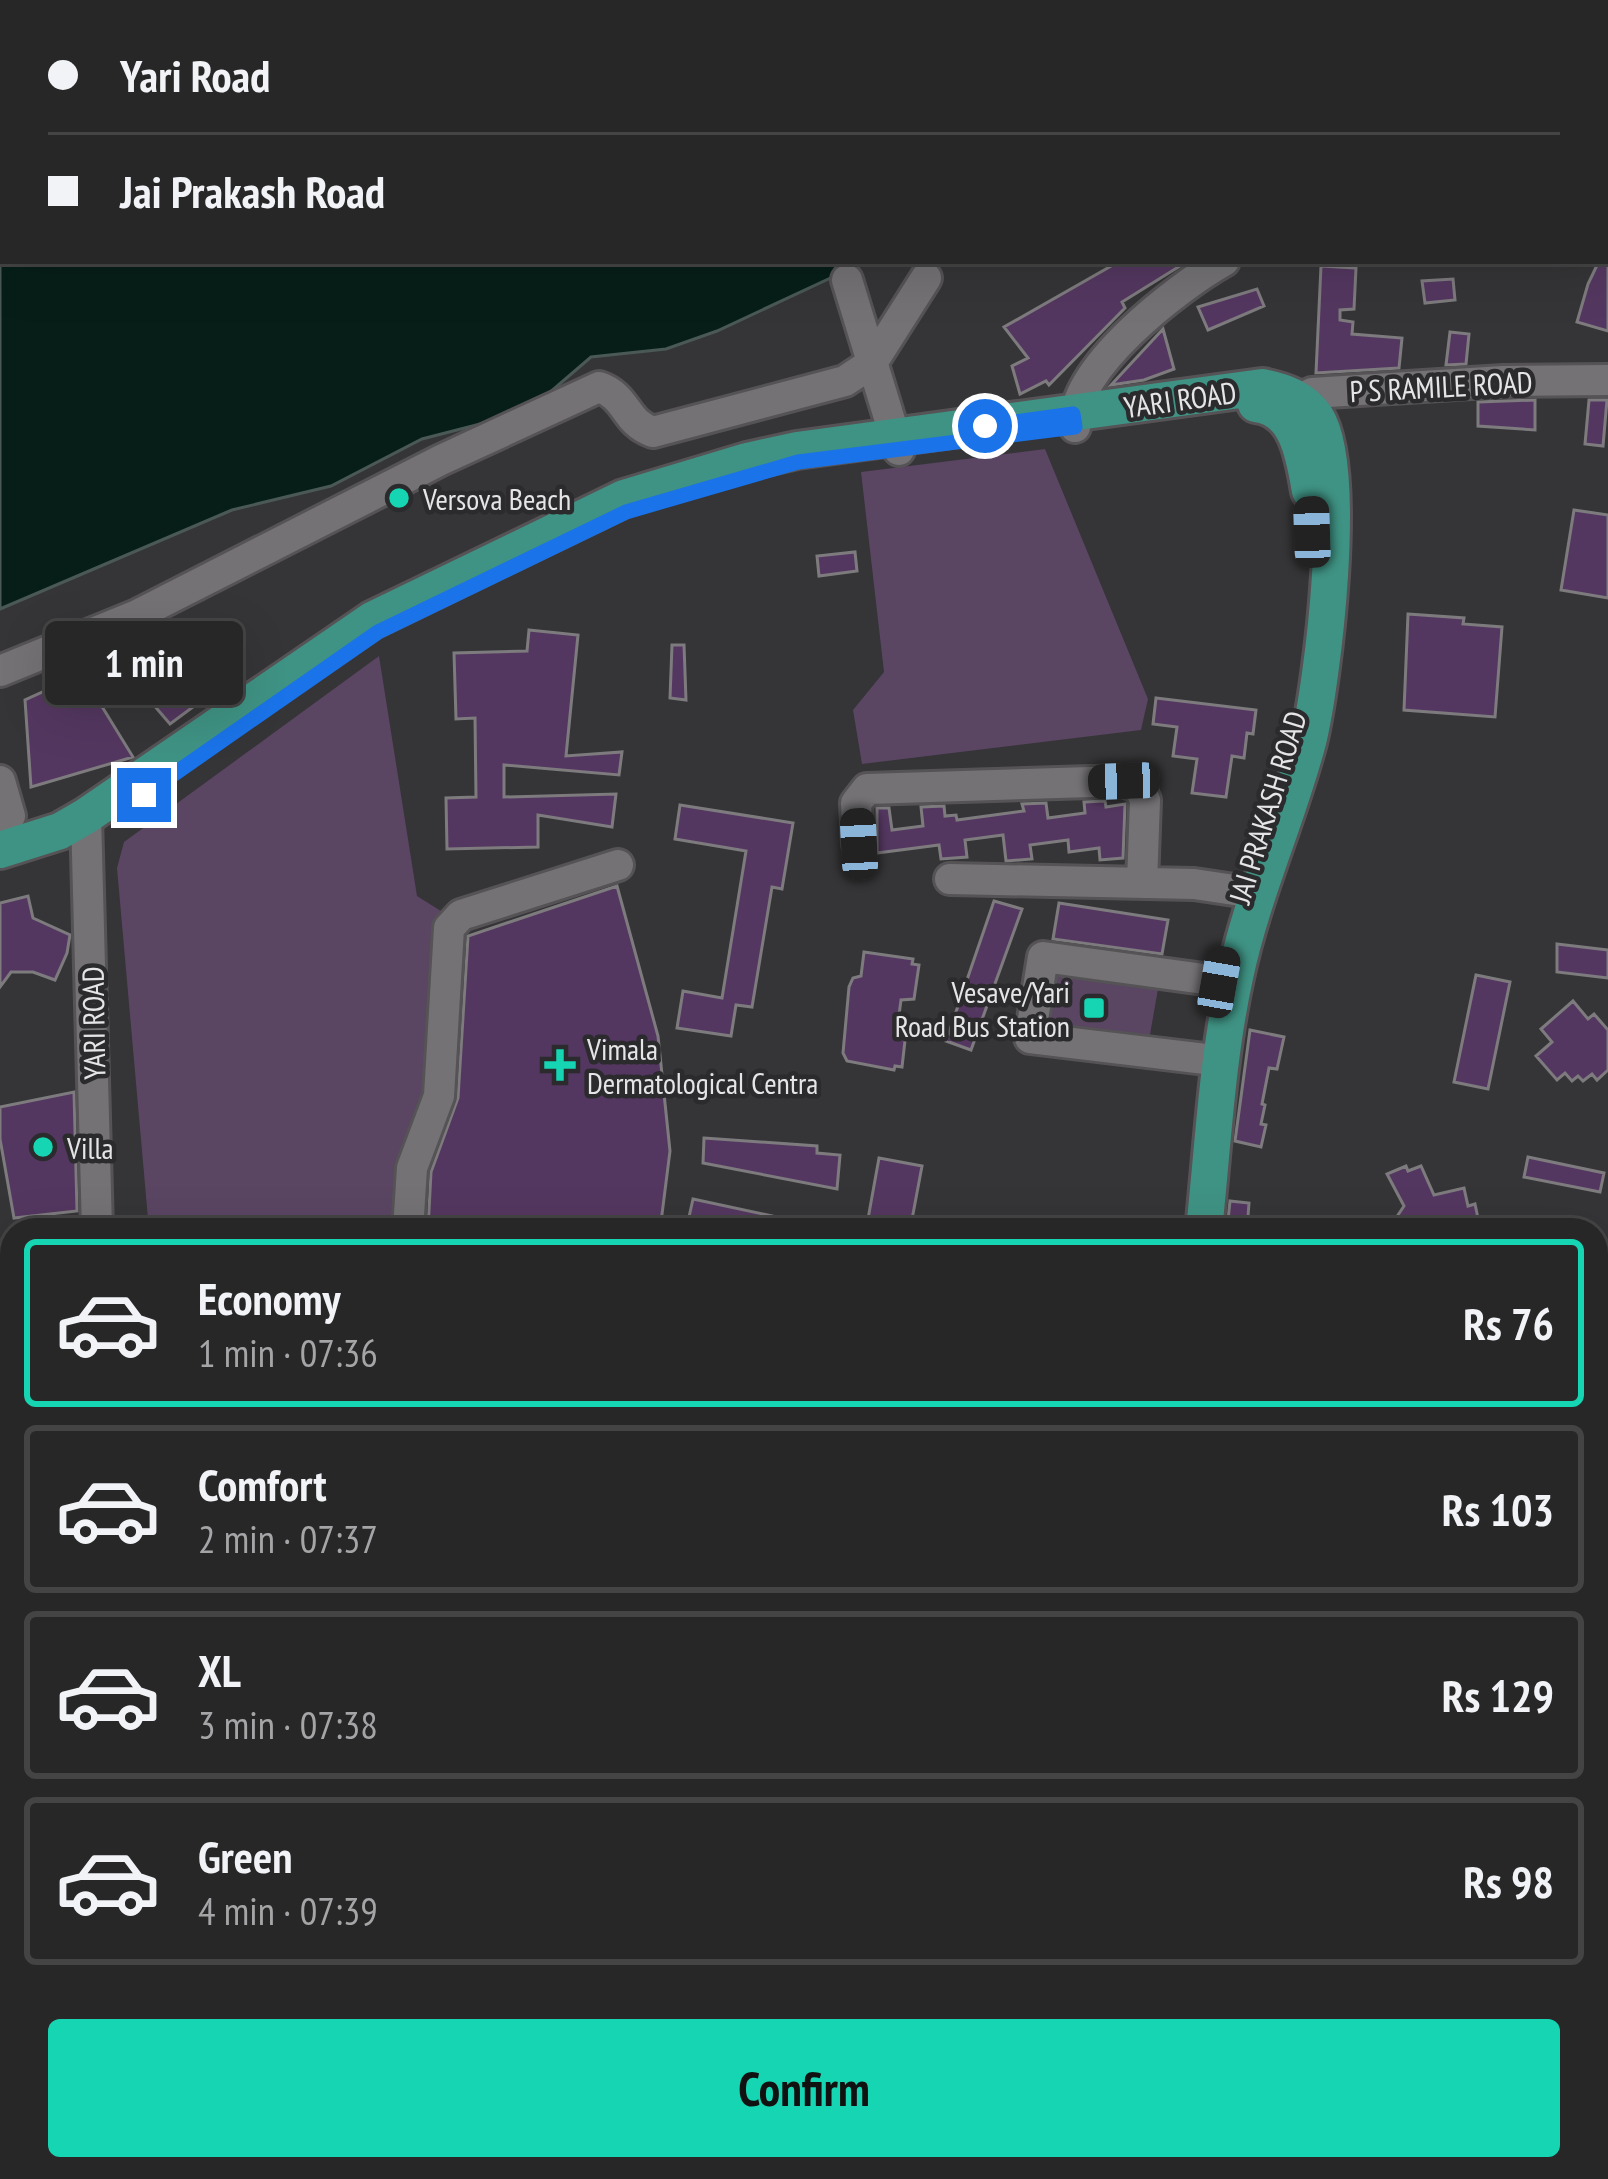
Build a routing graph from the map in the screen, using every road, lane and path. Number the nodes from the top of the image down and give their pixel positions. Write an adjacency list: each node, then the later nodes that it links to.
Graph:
1 (1219, 264): 7 (street)
2 (926, 278): 4 (street)
3 (847, 280): 4 (street)
4 (872, 362): 8 (street); 9 (street)
5 (1608, 380): 6 (street, P S RAMILE ROAD)
6 (1288, 404): 7 (main road); 19 (main road, JAI PRAKASH ROAD); 20 (main road)
7 (1074, 420): 8 (main road)
8 (898, 444): 11 (main road)
9 (0, 671)
10 (0, 781): 12 (street)
11 (78, 827): 14 (main road); 16 (main road); 22 (street, YARI ROAD)
12 (0, 832)
13 (859, 844): 18 (street)
14 (0, 850)
15 (618, 865): 23 (street)
16 (0, 870)
17 (950, 879): 18 (street)
18 (1142, 883): 19 (street)
19 (1241, 891): 20 (main road, JAI PRAKASH ROAD)
20 (1226, 982): 21 (main road, JAI PRAKASH ROAD); 21 (street)
21 (1214, 1060): 24 (main road, JAI PRAKASH ROAD); 25 (main road)
22 (96, 1218)
23 (409, 1218)
24 (1191, 1218)
25 (1205, 1218)

